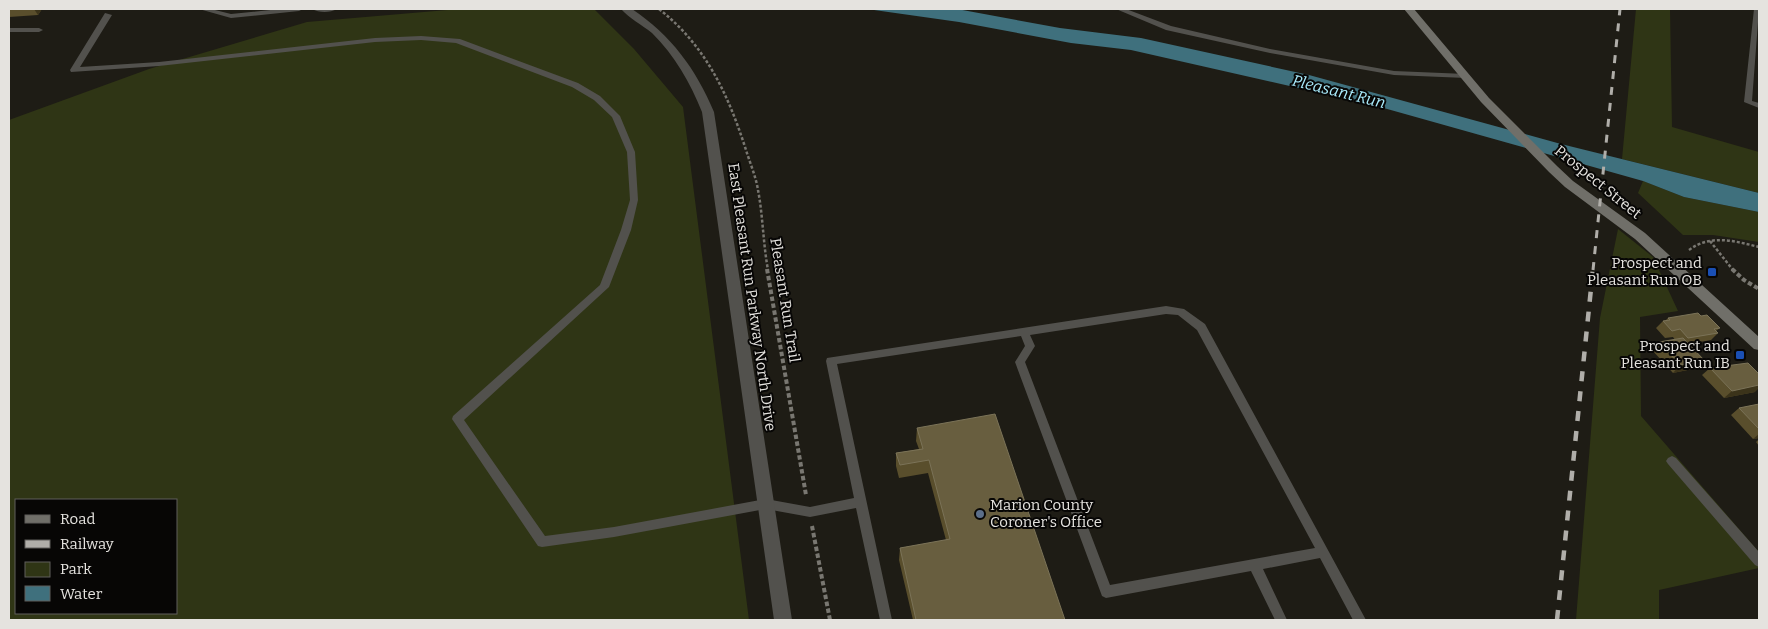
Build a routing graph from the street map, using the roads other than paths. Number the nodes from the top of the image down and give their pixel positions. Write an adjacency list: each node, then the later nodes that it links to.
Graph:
1 (203, 9): 2 (lane)
2 (299, 9)
3 (316, 9): 4 (lane)
4 (333, 9)
5 (626, 9): 18 (street, East Pleasant Run Parkway North Drive)
6 (1120, 9): 12 (lane)
7 (1409, 9): 12 (main road, Prospect Street)
8 (1757, 9): 13 (lane)
9 (108, 15): 18 (lane)
10 (9, 30): 11 (lane)
11 (39, 30)
12 (1466, 76): 15 (main road, Prospect Street)
13 (1759, 106)
14 (1024, 332): 17 (lane); 19 (lane); 21 (lane)
15 (1759, 345)
16 (1672, 461): 20 (lane)
17 (861, 502): 18 (lane); 23 (lane)
18 (766, 504): 22 (street, East Pleasant Run Parkway North Drive)
19 (1323, 552): 21 (lane); 25 (lane)
20 (1759, 562)
21 (1254, 564): 24 (lane)
22 (783, 620)
23 (886, 620)
24 (1281, 620)
25 (1360, 620)

